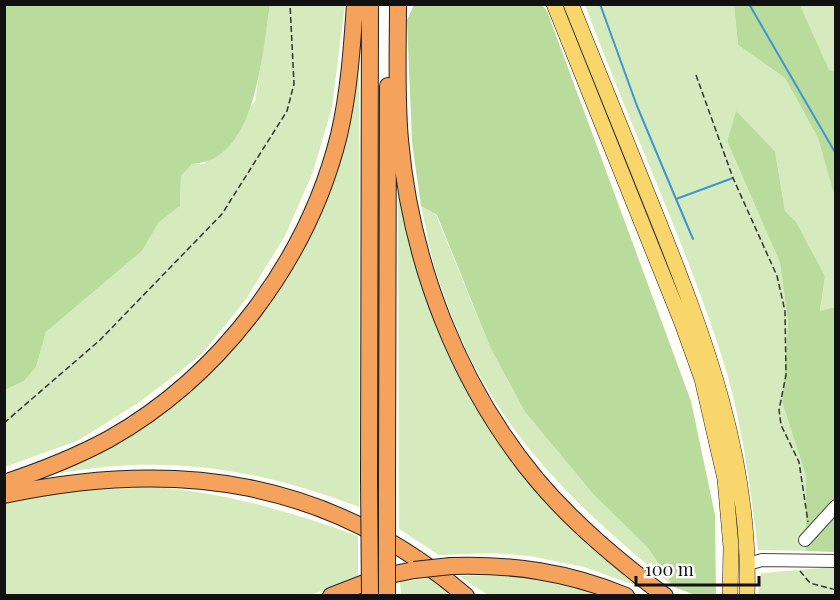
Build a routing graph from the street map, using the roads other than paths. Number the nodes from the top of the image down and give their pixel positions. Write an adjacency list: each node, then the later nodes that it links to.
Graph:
1 (355, 4): 7 (highway)
2 (370, 4): 15 (highway, bridge)
3 (388, 4): 16 (highway, bridge)
4 (398, 4): 19 (highway)
5 (554, 4): 12 (main road)
6 (571, 4): 13 (main road)
7 (4, 483)
8 (4, 495): 17 (highway)
9 (836, 506): 10 (street)
10 (805, 540)
11 (836, 561): 13 (street)
12 (731, 563): 13 (main road); 20 (main road)
13 (748, 564): 21 (main road)
14 (331, 596): 18 (highway, bridge)
15 (370, 596)
16 (387, 596)
17 (466, 596)
18 (626, 596)
19 (664, 596)
20 (730, 596)
21 (747, 596)

